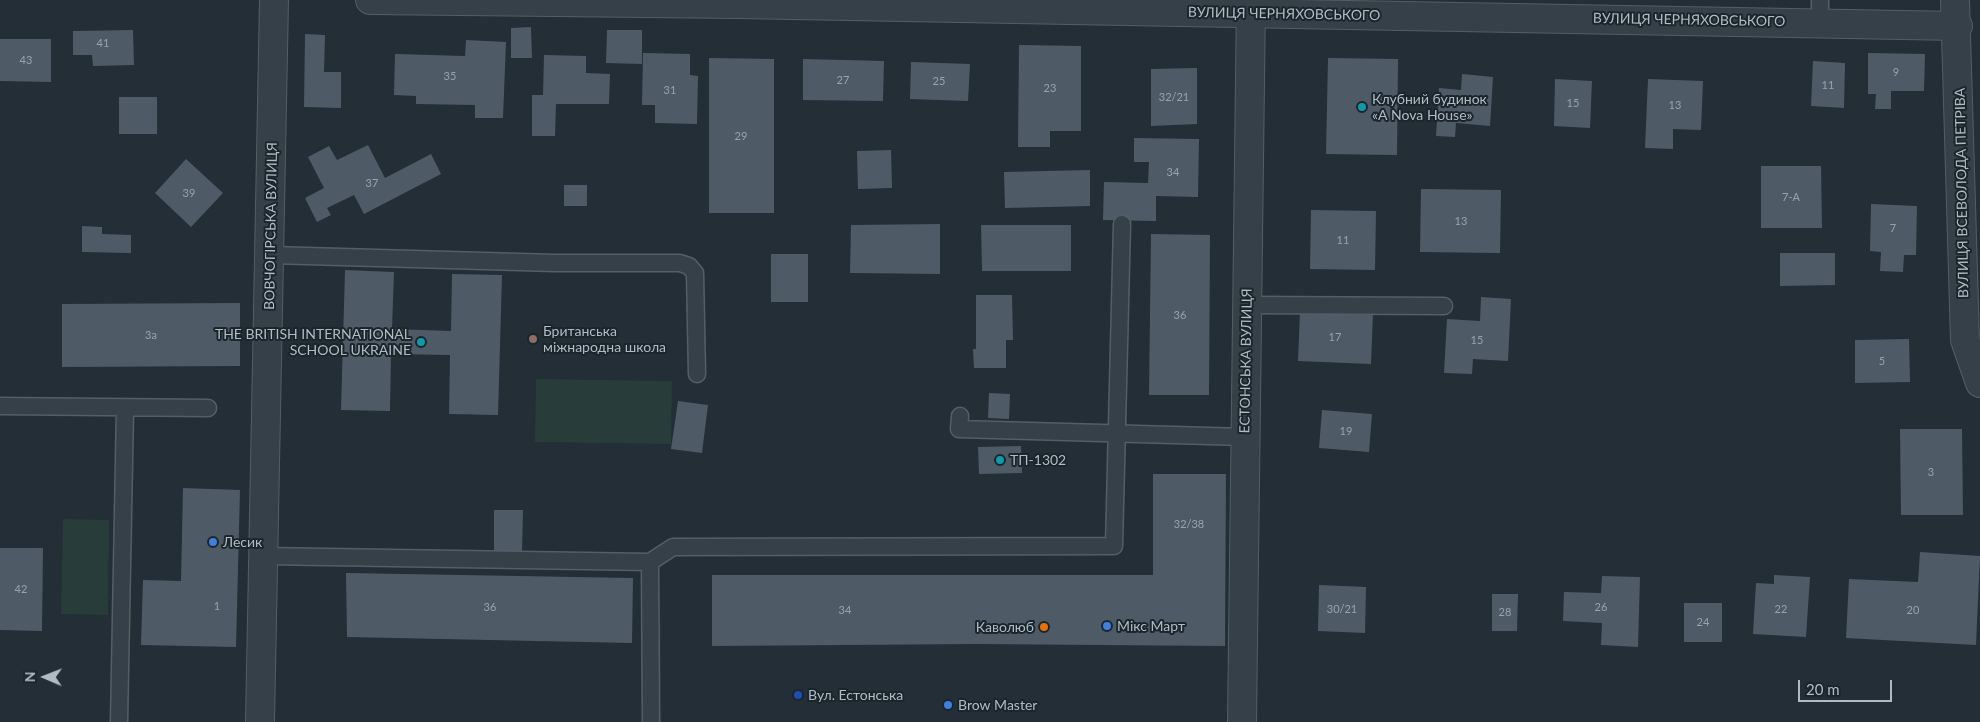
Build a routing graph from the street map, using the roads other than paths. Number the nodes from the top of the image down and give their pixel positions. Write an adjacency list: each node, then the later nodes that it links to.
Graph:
1 (274, 0): 9 (street, ВОВЧОГІРСЬКА ВУЛИЦЯ)
2 (370, 0): 3 (street, ВУЛИЦЯ ЧЕРНЯХОВСЬКОГО)
3 (738, 2): 4 (street, ВУЛИЦЯ ЧЕРНЯХОВСЬКОГО)
4 (1251, 6): 5 (street, ВУЛИЦЯ ЧЕРНЯХОВСЬКОГО); 10 (street, ЕСТОНСЬКА ВУЛИЦЯ)
5 (1418, 8): 6 (street, ВУЛИЦЯ ЧЕРНЯХОВСЬКОГО)
6 (1820, 12): 7 (street, ВУЛИЦЯ ЧЕРНЯХОВСЬКОГО)
7 (1956, 13): 13 (street, ВУЛИЦЯ ВСЕВОЛОДА ПЕТРІВА)
8 (1122, 224): 18 (lane)
9 (271, 255): 12 (lane); 20 (street, ВОВЧОГІРСЬКА ВУЛИЦЯ)
10 (1247, 305): 11 (lane); 19 (street, ЕСТОНСЬКА ВУЛИЦЯ)
11 (1444, 306)
12 (697, 374)
13 (1980, 383)
14 (0, 406): 16 (lane)
15 (208, 408): 16 (lane)
16 (125, 409): 22 (lane)
17 (960, 416): 18 (lane)
18 (1117, 434): 19 (lane); 21 (lane)
19 (1246, 437): 25 (street, ЕСТОНСЬКА ВУЛИЦЯ)
20 (263, 556): 21 (lane); 23 (street, ВОВЧОГІРСЬКА ВУЛИЦЯ)
21 (650, 562): 24 (lane)
22 (119, 722)
23 (260, 722)
24 (651, 722)
25 (1242, 722)

